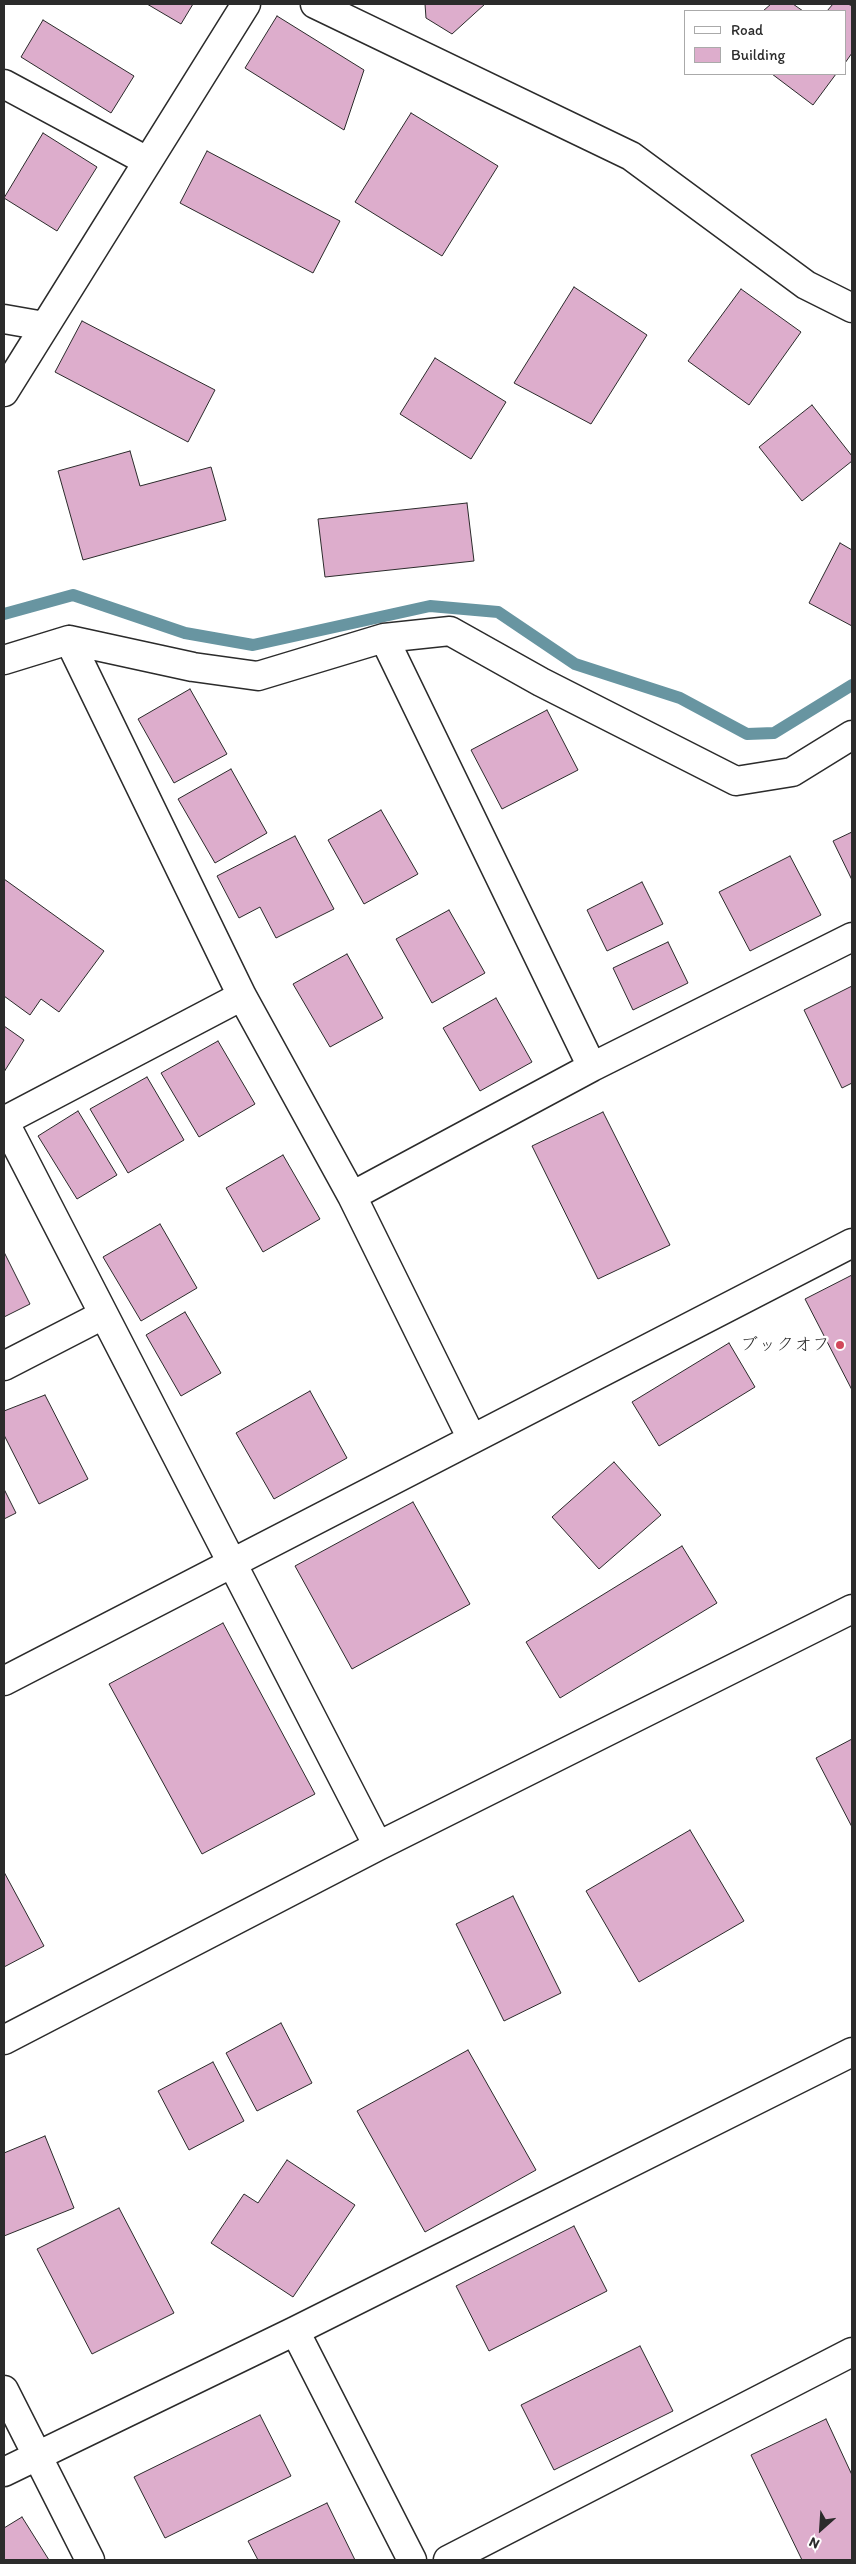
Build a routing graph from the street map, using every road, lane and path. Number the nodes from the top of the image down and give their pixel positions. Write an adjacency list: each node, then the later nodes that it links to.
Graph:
1 (246, 4): 4 (street)
2 (315, 4): 5 (street)
3 (4, 84): 4 (street)
4 (147, 161): 7 (street)
5 (852, 308)
6 (4, 319): 7 (street)
7 (44, 326): 8 (street)
8 (4, 392)
9 (384, 638): 10 (street); 12 (street); 15 (street)
10 (68, 640): 11 (street); 14 (street)
11 (4, 660)
12 (852, 735)
13 (852, 937): 15 (street)
14 (242, 996): 16 (street); 18 (street)
15 (592, 1067): 16 (street)
16 (352, 1196): 20 (street)
17 (852, 1243): 20 (street)
18 (103, 1315): 19 (street); 21 (street)
19 (4, 1366)
20 (471, 1437): 21 (street)
21 (232, 1564): 23 (street); 24 (street)
22 (852, 1609): 24 (street)
23 (4, 1680)
24 (378, 1846): 25 (street)
25 (4, 2040)
26 (852, 2052): 27 (street)
27 (295, 2331): 30 (street); 33 (street)
28 (852, 2352): 34 (street)
29 (4, 2390): 30 (street)
30 (36, 2455): 31 (street); 32 (street)
31 (4, 2472)
32 (90, 2560)
33 (412, 2560)
34 (448, 2560)

